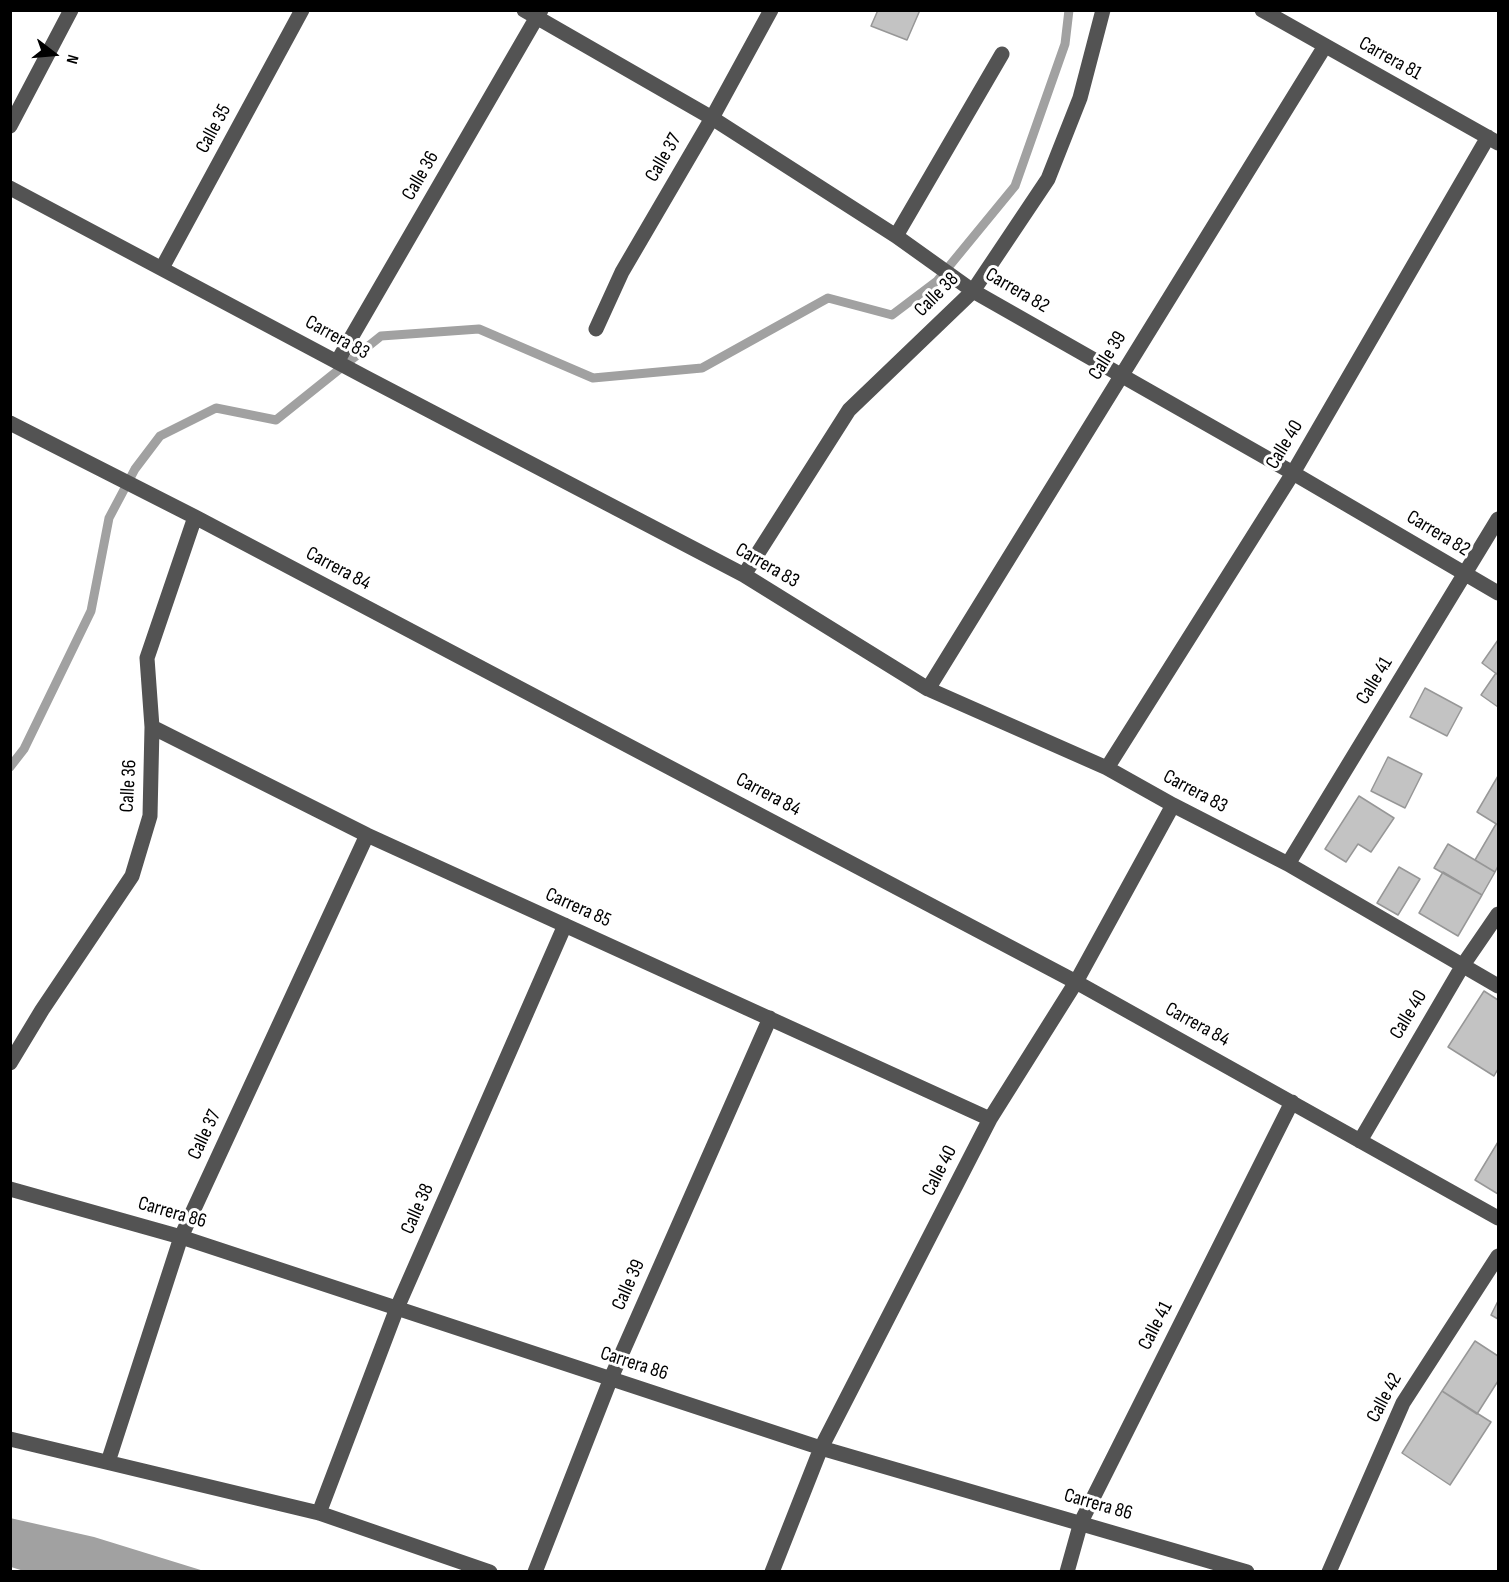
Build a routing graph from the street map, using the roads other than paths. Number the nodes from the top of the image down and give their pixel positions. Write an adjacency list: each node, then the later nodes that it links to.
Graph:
1 (71, 10): 10 (street)
2 (302, 10): 14 (street, Calle 35)
3 (771, 10): 9 (street, Calle 37)
4 (1103, 10): 15 (street, Calle 38)
5 (1262, 10): 7 (street, Carrera 81)
6 (534, 13): 9 (street, Carrera 82); 17 (street, Calle 36)
7 (1325, 46): 11 (street, Carrera 81); 18 (street, Calle 39)
8 (1002, 54): 13 (street)
9 (712, 118): 13 (street, Carrera 82); 16 (street, Calle 37)
10 (10, 126)
11 (1493, 140): 20 (street, Calle 40)
12 (10, 188): 14 (street, Carrera 83)
13 (896, 236): 15 (street, Carrera 82)
14 (162, 268): 17 (street, Carrera 83)
15 (967, 287): 18 (street, Carrera 82); 24 (street, Calle 38)
16 (596, 329)
17 (340, 363): 24 (street, Carrera 83)
18 (1121, 374): 20 (street, Carrera 82); 26 (street, Calle 39)
19 (10, 423): 21 (street, Carrera 84)
20 (1293, 473): 23 (street, Carrera 82); 28 (street, Calle 40)
21 (195, 517): 27 (street, Calle 36); 35 (street, Carrera 84)
22 (1498, 519): 23 (street, Calle 41)
23 (1465, 574): 25 (street, Carrera 82); 31 (street, Calle 41)
24 (744, 575): 26 (street, Carrera 83)
25 (1498, 593)
26 (928, 689): 28 (street, Carrera 83)
27 (152, 726): 30 (street, Carrera 85); 38 (street, Calle 36)
28 (1107, 768): 29 (street, Carrera 83)
29 (1173, 805): 31 (street, Carrera 83); 35 (street, Calle 40)
30 (367, 835): 33 (street, Carrera 85); 44 (street, Calle 37)
31 (1288, 864): 34 (street, Carrera 83)
32 (1498, 914): 34 (street, Calle 40)
33 (564, 925): 37 (street, Carrera 85); 46 (street, Calle 38)
34 (1463, 965): 36 (street, Carrera 83); 41 (street, Calle 40)
35 (1076, 982): 39 (street, Carrera 84); 40 (street, Calle 40)
36 (1498, 986)
37 (770, 1018): 40 (street, Carrera 85); 47 (street, Calle 39)
38 (10, 1063)
39 (1292, 1102): 41 (street, Carrera 84); 52 (street, Calle 41)
40 (990, 1119): 49 (street, Calle 40)
41 (1360, 1141): 43 (street, Carrera 84)
42 (10, 1189): 44 (street, Carrera 86)
43 (1498, 1218)
44 (181, 1237): 46 (street, Carrera 86); 50 (street, Calle 37)
45 (1498, 1256): 58 (street, Calle 42)
46 (397, 1308): 47 (street, Carrera 86); 51 (street, Calle 38)
47 (611, 1378): 49 (street, Carrera 86); 54 (street, Calle 39)
48 (10, 1439): 50 (street)
49 (821, 1448): 52 (street, Carrera 86); 55 (street, Calle 40)
50 (108, 1462): 51 (street)
51 (318, 1513): 53 (street)
52 (1081, 1522): 56 (street, Calle 41); 57 (street, Carrera 86)
53 (490, 1572)
54 (535, 1572)
55 (772, 1572)
56 (1067, 1572)
57 (1247, 1572)
58 (1329, 1572)

